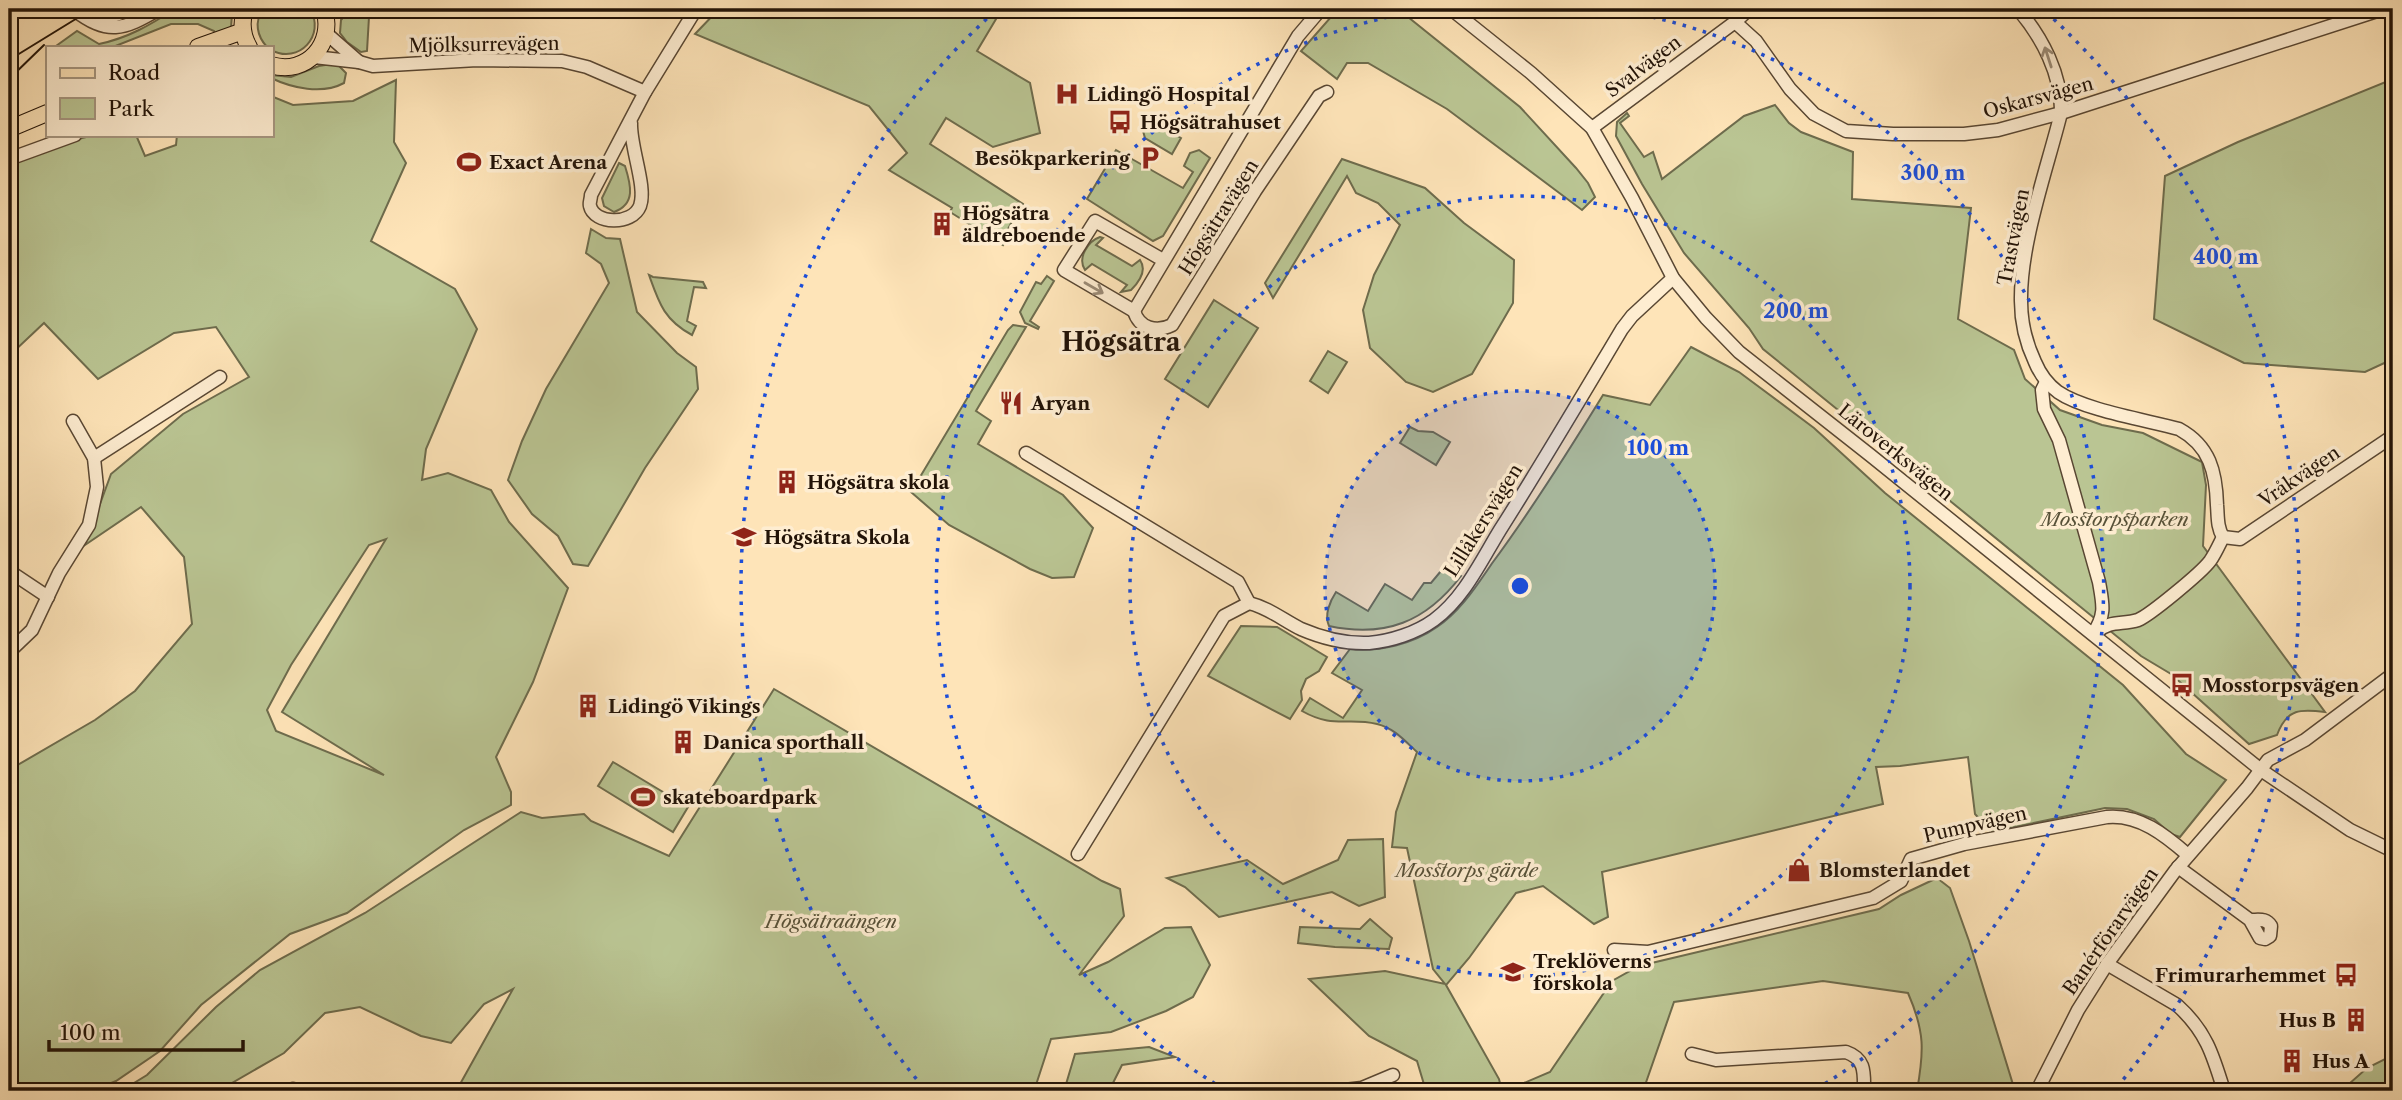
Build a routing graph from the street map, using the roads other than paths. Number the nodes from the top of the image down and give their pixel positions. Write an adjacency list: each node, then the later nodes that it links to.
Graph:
1 (73, 9): 13 (street)
2 (133, 9): 13 (street)
3 (159, 9): 13 (street)
4 (324, 9): 15 (main road)
5 (339, 9): 15 (main road)
6 (696, 9): 22 (street)
7 (1321, 9): 31 (street, Högsätravägen)
8 (1451, 9): 27 (street, Läroverksvägen)
9 (1749, 9): 14 (street, Svalvägen)
10 (2018, 9): 25 (street, Trastvägen, one-way to 10)
11 (2383, 9): 25 (street, Oskarsvägen)
12 (244, 10): 16 (main road)
13 (95, 22)
14 (1735, 22): 25 (street, Oskarsvägen); 27 (street, Svalvägen)
15 (327, 30): 19 (main road); 20 (street)
16 (243, 31): 17 (main road); 18 (main road)
17 (201, 46)
18 (248, 46)
19 (314, 57): 20 (street, Mjölksurrevägen); 21 (main road)
20 (359, 62): 22 (street, Mjölksurrevägen)
21 (273, 65)
22 (645, 92): 26 (street)
23 (1327, 92): 33 (street, Högsätravägen)
24 (46, 113): 28 (main road)
25 (2061, 113): 35 (street, Trastvägen)
26 (631, 123): 26 (street)
27 (1592, 128): 32 (street, Läroverksvägen)
28 (9, 130)
29 (72, 136): 30 (street)
30 (9, 159)
31 (1163, 260): 33 (street, Högsätravägen); 33 (street, Högsätravägen, one-way to 33)
32 (1674, 278): 43 (street, Lillåkersvägen); 44 (street, Läroverksvägen)
33 (1134, 311)
34 (220, 377): 39 (street)
35 (2046, 382): 40 (street, Trastvägen); 44 (street)
36 (74, 421): 39 (street)
37 (2393, 436): 40 (street, Vråkvägen)
38 (1026, 453): 43 (street, Lillåkersvägen)
39 (94, 458): 42 (street)
40 (2223, 537): 44 (street)
41 (9, 571): 42 (street)
42 (48, 597): 45 (street)
43 (1249, 603): 49 (street)
44 (2094, 634): 47 (street, Läroverksvägen)
45 (9, 652)
46 (2393, 674): 47 (street)
47 (2261, 769): 48 (street, Läroverksvägen); 50 (street, Banérförarvägen)
48 (2393, 851)
49 (1078, 854)
50 (2188, 855): 51 (street, Banérförarvägen); 53 (street, Pumpvägen)
51 (2178, 867): 52 (street, Banérförarvägen); 54 (street, Banérförarvägen)
52 (2250, 920)
53 (1614, 950)
54 (2107, 964): 59 (street, Banérförarvägen); 60 (street)
55 (1692, 1054): 58 (street)
56 (1392, 1075): 57 (street)
57 (1336, 1091)
58 (1864, 1091)
59 (2037, 1091)
60 (2224, 1091)

